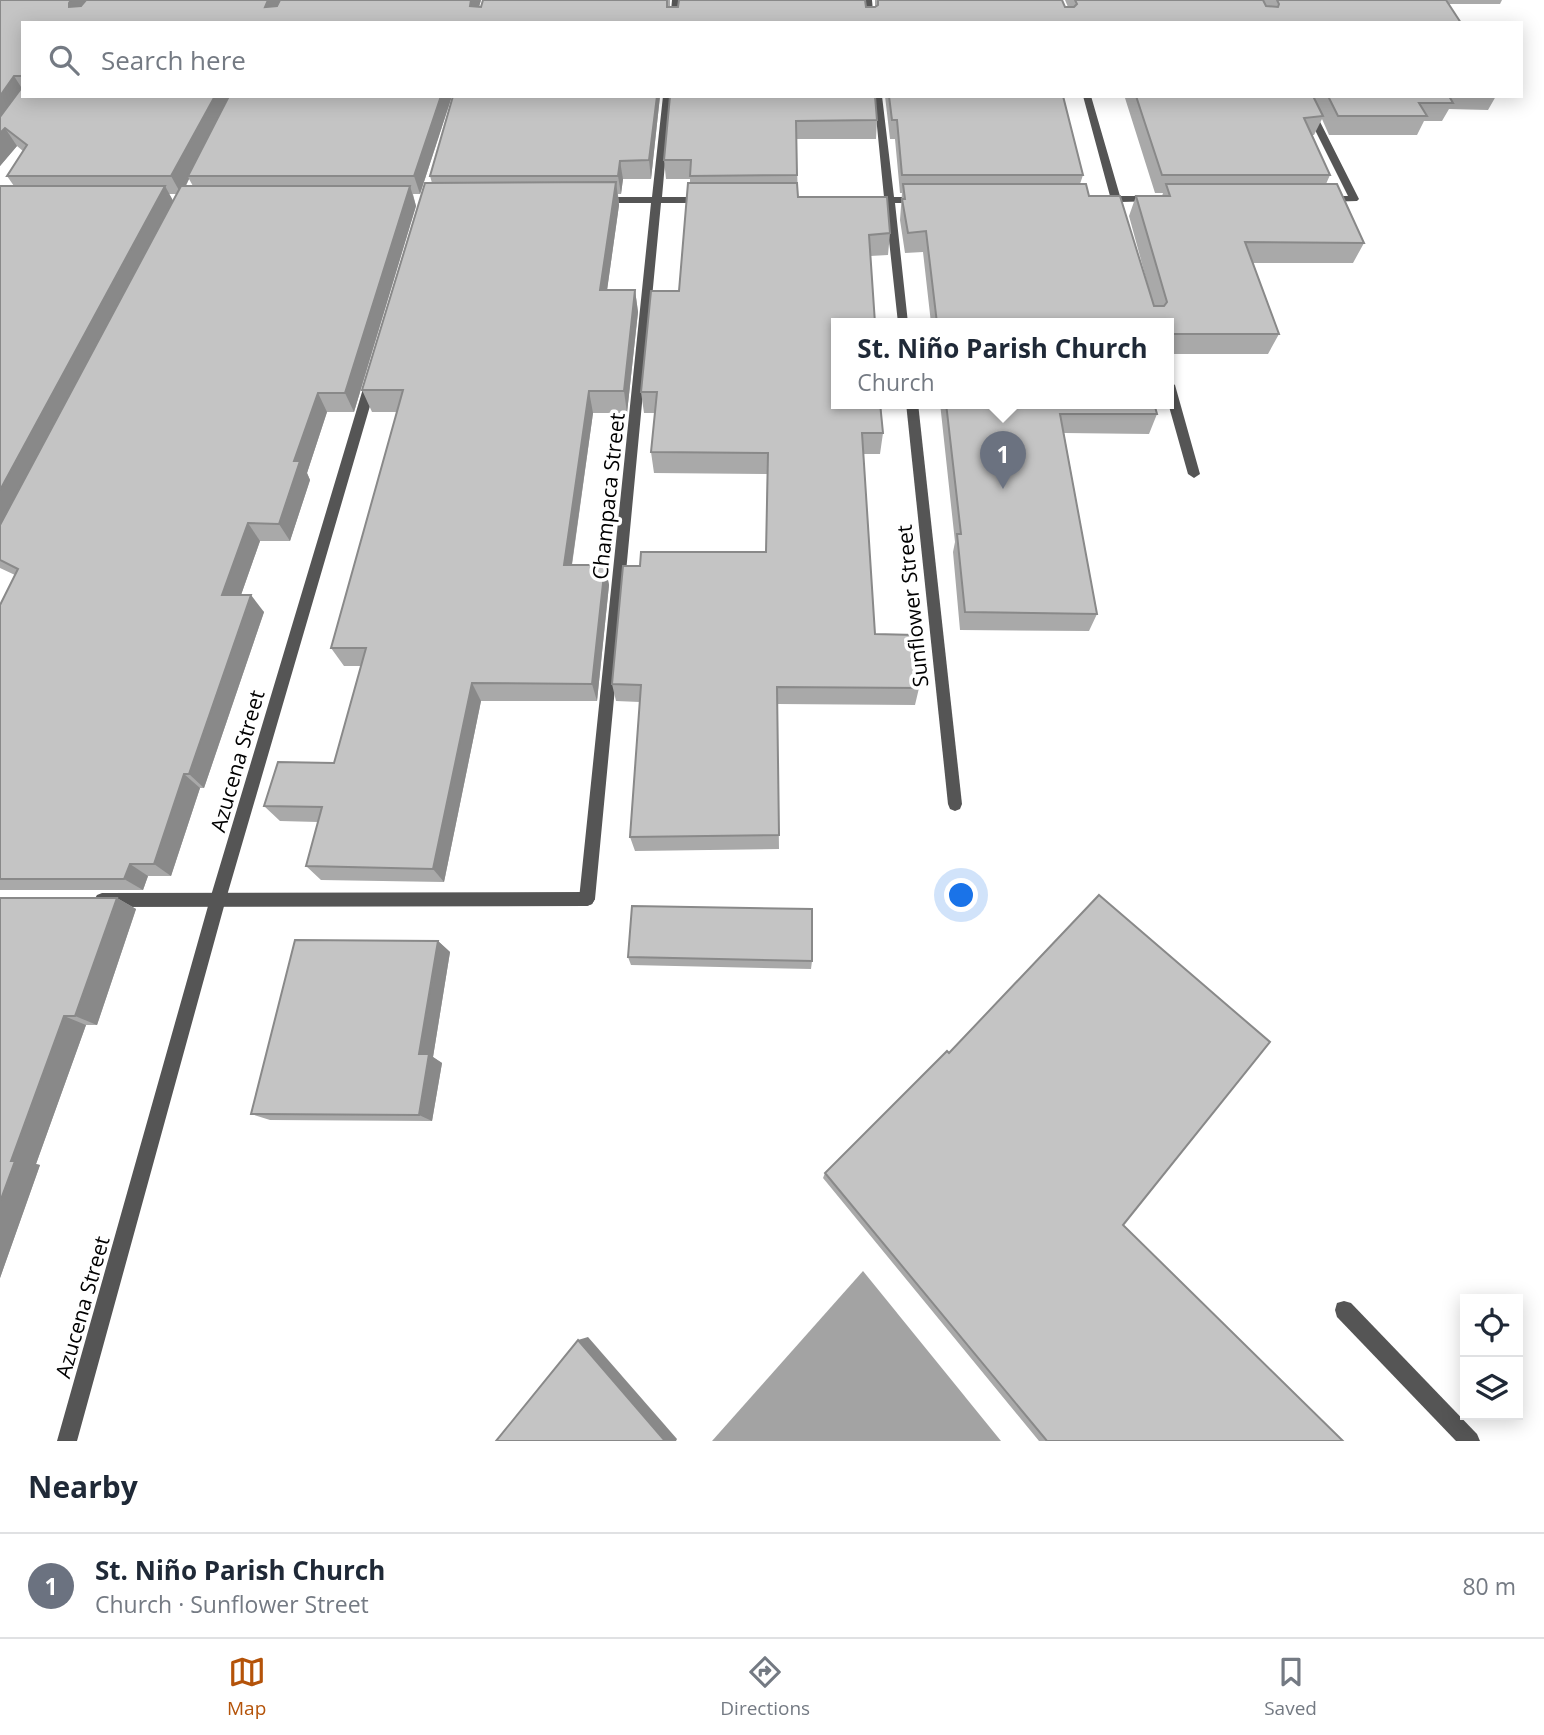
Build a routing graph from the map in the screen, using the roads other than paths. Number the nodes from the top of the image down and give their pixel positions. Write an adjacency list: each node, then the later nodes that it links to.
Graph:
1 (677, 0): 3 (street)
2 (868, 0): 4 (street)
3 (674, 21)
4 (870, 21)
5 (667, 98): 14 (street, Champaca Street)
6 (878, 98): 17 (street)
7 (1088, 98): 10 (street)
8 (1303, 98): 12 (street)
9 (1090, 199): 10 (street)
10 (1116, 199): 11 (street); 19 (street)
11 (1172, 199)
12 (1312, 199)
13 (588, 200): 14 (street)
14 (657, 200): 15 (street); 26 (street, Champaca Street)
15 (712, 200)
16 (862, 200): 17 (street)
17 (890, 200): 18 (street); 20 (street)
18 (930, 200)
19 (1123, 224)
20 (902, 318)
21 (374, 371): 26 (street, Azucena Street)
22 (1174, 403): 24 (street)
23 (913, 409): 25 (street, Sunflower Street)
24 (1194, 474)
25 (955, 804)
26 (218, 899): 27 (street); 29 (street, Azucena Street)
27 (82, 900)
28 (1344, 1310): 30 (street)
29 (67, 1441)
30 (1469, 1441)

